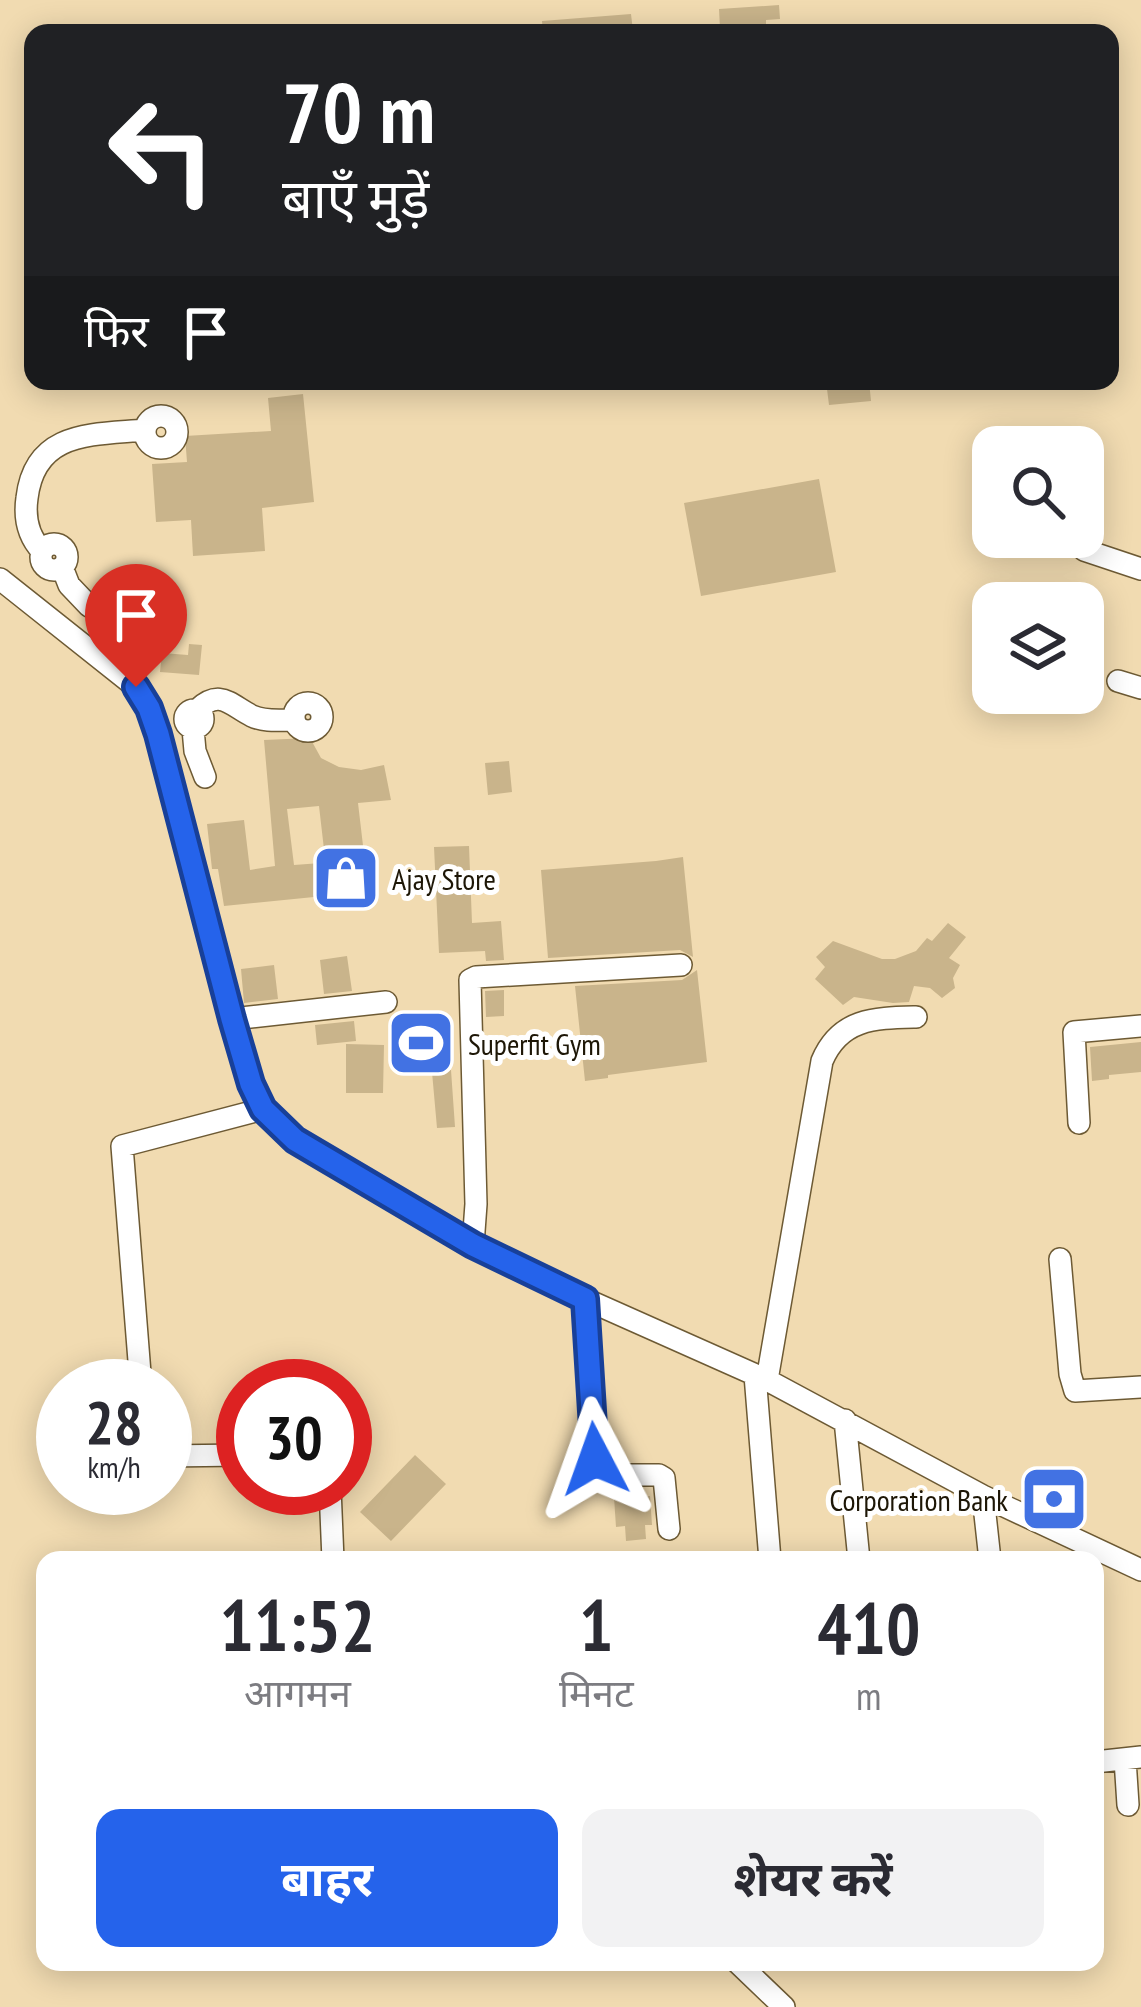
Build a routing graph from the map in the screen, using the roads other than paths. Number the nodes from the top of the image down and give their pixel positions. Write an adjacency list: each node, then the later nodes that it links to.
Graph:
1 (145, 430): 3 (street)
2 (1104, 557): 4 (street)
3 (50, 562): 6 (street); 7 (street)
4 (1141, 569)
5 (0, 580): 6 (street)
6 (26, 600): 10 (street)
7 (89, 606)
8 (1118, 681): 9 (street)
9 (1141, 688)
10 (149, 708): 11 (street); 17 (street)
11 (192, 719): 12 (street); 13 (street)
12 (293, 720)
13 (205, 777)
14 (681, 965): 21 (street)
15 (386, 1002): 17 (street)
16 (916, 1017): 25 (street)
17 (232, 1019): 19 (street)
18 (1141, 1026): 20 (street)
19 (263, 1109): 21 (street); 24 (street)
20 (1079, 1123)
21 (473, 1245): 23 (street)
22 (1060, 1259): 26 (street)
23 (585, 1299): 25 (street); 30 (street)
24 (139, 1359)
25 (761, 1378): 27 (street); 32 (street)
26 (1141, 1388)
27 (845, 1420): 28 (street); 33 (street)
28 (982, 1496): 34 (street); 35 (street)
29 (331, 1515): 31 (street)
30 (669, 1528)
31 (333, 1551)
32 (770, 1551)
33 (858, 1551)
34 (989, 1551)
35 (1100, 1551)
36 (1104, 1553): 37 (street)
37 (1141, 1570)
38 (1133, 1758): 39 (street)
39 (1128, 1805)
40 (746, 1971): 41 (street)
41 (784, 2007)

